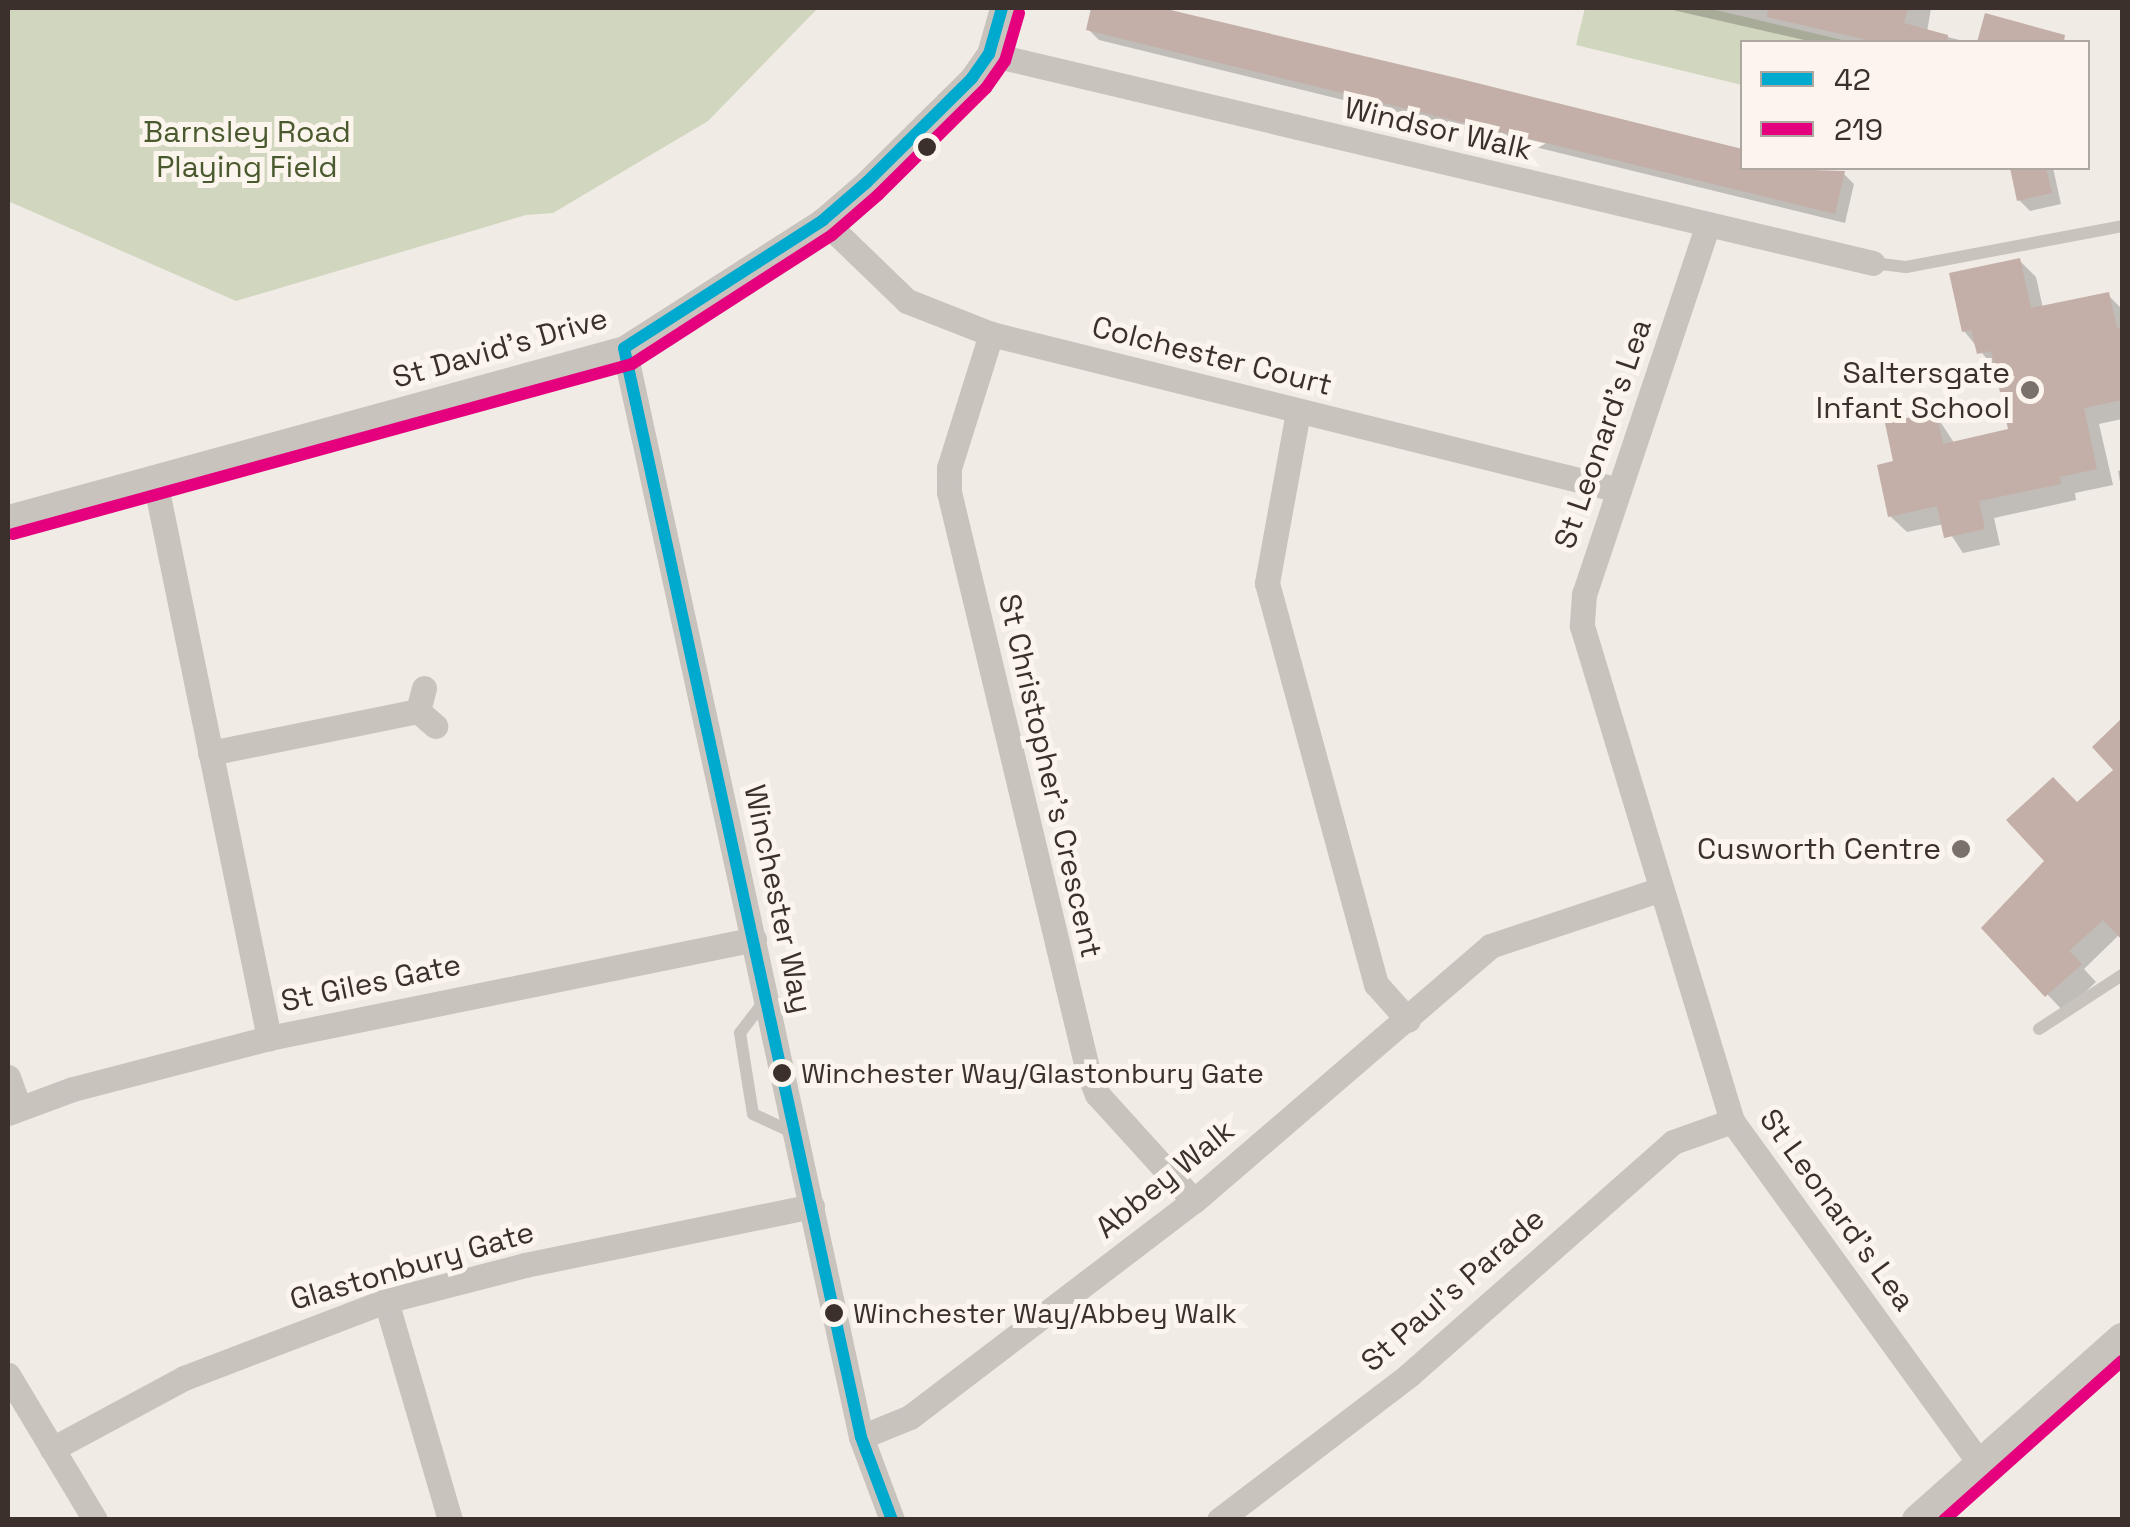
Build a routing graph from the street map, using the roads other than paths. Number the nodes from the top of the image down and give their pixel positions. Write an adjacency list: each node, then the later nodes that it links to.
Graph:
1 (1002, 8): 2 (street, St David's Drive)
2 (989, 54): 3 (street, St David's Drive); 4 (street, Windsor Walk)
3 (823, 220): 7 (street, Colchester Court); 8 (street, St David's Drive)
4 (1707, 226): 6 (street, Windsor Walk); 11 (street, St Leonard's Lea)
5 (2122, 226): 6 (lane)
6 (1873, 263)
7 (991, 334): 9 (street, Colchester Court); 26 (street, St Christopher's Crescent)
8 (624, 348): 10 (street, St David's Drive); 16 (street, Winchester Way)
9 (1298, 412): 11 (street, Colchester Court); 19 (street)
10 (156, 481): 12 (street, St David's Drive); 14 (street)
11 (1619, 490): 15 (street, St Leonard's Lea)
12 (8, 517)
13 (426, 708): 14 (street)
14 (210, 753): 21 (street)
15 (1661, 890): 19 (street, Abbey Walk); 24 (street, St Leonard's Lea)
16 (754, 939): 18 (street, Winchester Way); 21 (street, St Giles Gate)
17 (2122, 975): 20 (lane)
18 (767, 998): 25 (street, Winchester Way); 25 (lane)
19 (1408, 1020): 26 (street, Abbey Walk)
20 (2039, 1028)
21 (269, 1038): 23 (street, St Giles Gate)
22 (8, 1077): 23 (street)
23 (13, 1111)
24 (1732, 1121): 33 (street, St Leonard's Lea); 37 (street, St Paul's Parade)
25 (796, 1134): 27 (street, Winchester Way)
26 (1194, 1201): 31 (street, Abbey Walk)
27 (812, 1206): 28 (street, Glastonbury Gate); 31 (street, Winchester Way)
28 (386, 1301): 32 (street, Glastonbury Gate); 35 (street)
29 (2122, 1338): 33 (street)
30 (8, 1375): 32 (street)
31 (861, 1437): 36 (street, Winchester Way)
32 (52, 1449): 34 (street)
33 (1980, 1464): 38 (street)
34 (94, 1520)
35 (450, 1520)
36 (892, 1520)
37 (1220, 1520)
38 (1917, 1520)

